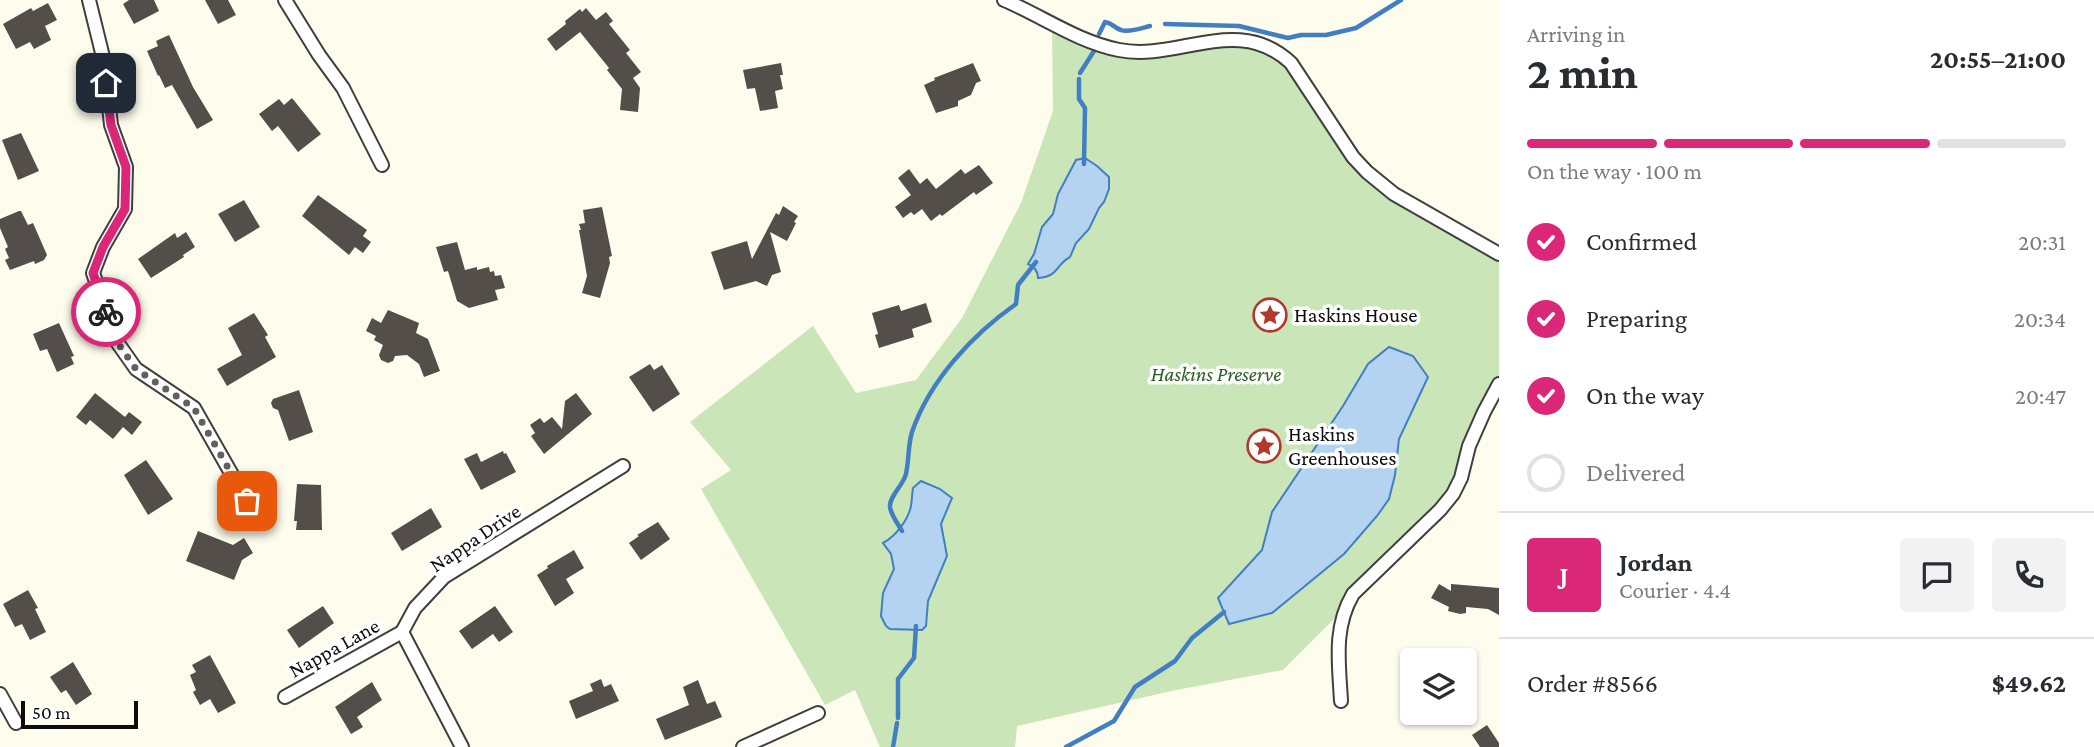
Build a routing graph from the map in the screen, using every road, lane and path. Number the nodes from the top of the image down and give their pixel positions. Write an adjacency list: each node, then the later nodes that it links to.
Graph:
1 (89, 0): 10 (street)
2 (285, 0): 4 (street)
3 (1004, 0): 5 (street)
4 (382, 166)
5 (1499, 254)
6 (1499, 384): 8 (street)
7 (1499, 405): 8 (street)
8 (1484, 412): 14 (street)
9 (623, 466): 11 (street, Nappa Drive)
10 (247, 501)
11 (402, 632): 13 (street, Nappa Lane); 17 (street)
12 (0, 694): 16 (street)
13 (285, 697)
14 (1341, 701)
15 (818, 713): 18 (street)
16 (16, 723)
17 (462, 747)
18 (743, 747)

